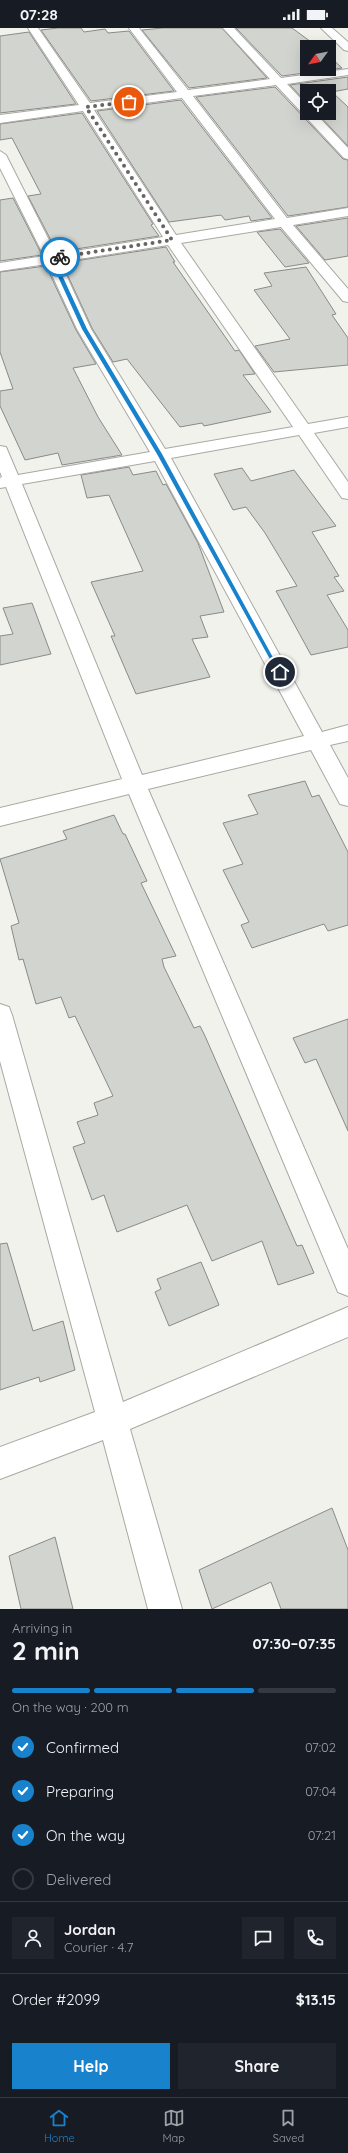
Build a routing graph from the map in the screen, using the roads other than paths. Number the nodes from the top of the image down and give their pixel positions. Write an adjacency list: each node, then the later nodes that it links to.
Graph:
1 (33, 28): 10 (street)
2 (134, 28): 8 (street)
3 (228, 28): 7 (street)
4 (326, 28): 5 (street)
5 (348, 48)
6 (348, 72): 7 (street)
7 (278, 81): 8 (street); 9 (street)
8 (185, 94): 10 (street); 16 (street)
9 (300, 104)
10 (86, 107): 11 (street); 17 (street)
11 (0, 119)
12 (315, 120): 14 (street)
13 (0, 155): 18 (street)
14 (348, 156)
15 (348, 212): 16 (street)
16 (284, 222): 17 (street); 20 (street)
17 (172, 240): 18 (street); 22 (street)
18 (52, 259): 19 (street); 24 (street)
19 (0, 267)
20 (348, 298)
21 (348, 422): 22 (street)
22 (305, 430): 24 (street); 26 (street)
23 (0, 451): 25 (street)
24 (160, 454): 25 (street); 28 (street)
25 (6, 482): 29 (street)
26 (348, 494)
27 (348, 733): 28 (street)
28 (318, 741): 29 (street); 30 (street)
29 (135, 784): 31 (street); 33 (street)
30 (348, 798)
31 (0, 817)
32 (0, 1014): 35 (street)
33 (348, 1282)
34 (348, 1322): 35 (street)
35 (113, 1421): 36 (street); 37 (street)
36 (0, 1463)
37 (165, 1609)

